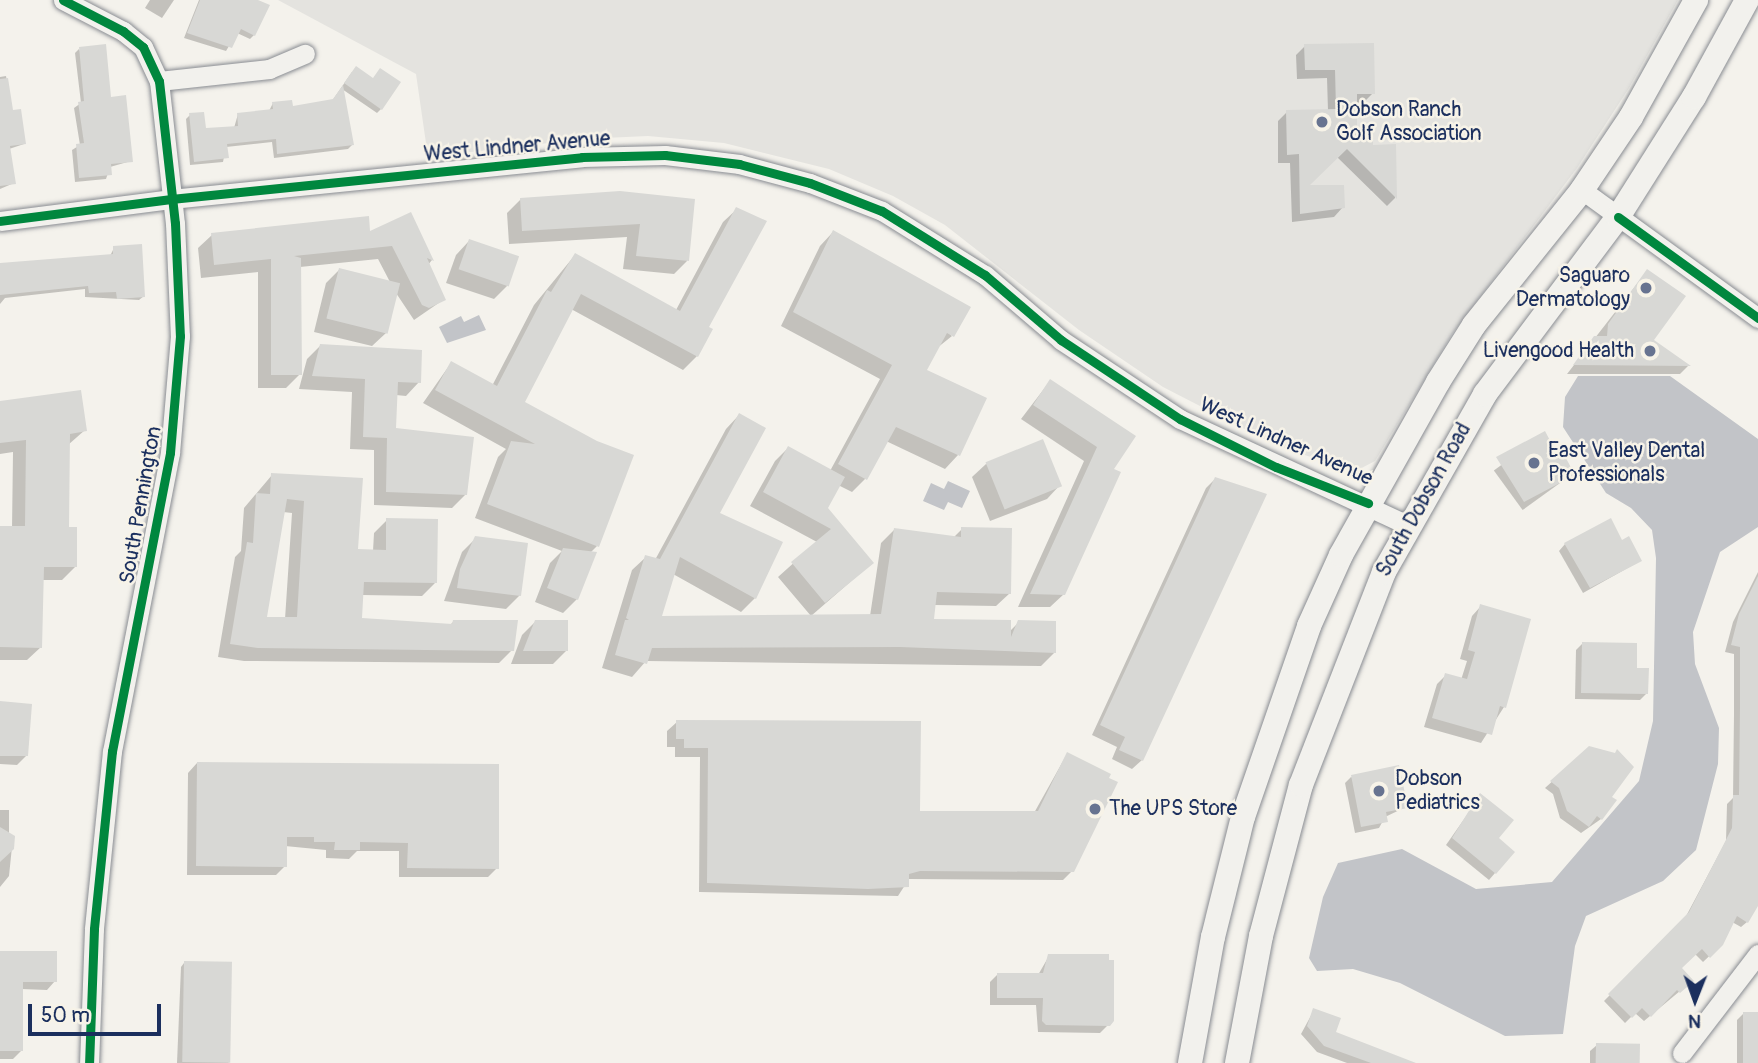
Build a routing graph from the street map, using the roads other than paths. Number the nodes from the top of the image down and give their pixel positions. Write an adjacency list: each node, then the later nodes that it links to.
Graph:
1 (63, 0): 5 (street, South Pennington)
2 (1696, 0): 6 (main road)
3 (1746, 0): 8 (main road, South Dobson Road)
4 (305, 54): 5 (street)
5 (159, 81): 7 (street, South Pennington)
6 (1582, 190): 8 (street); 11 (main road)
7 (171, 199): 9 (street, West Lindner Avenue); 11 (street, West Lindner Avenue); 15 (street, South Pennington)
8 (1618, 217): 10 (street); 12 (main road, South Dobson Road)
9 (0, 221)
10 (1758, 318)
11 (1368, 503): 12 (street, West Lindner Avenue); 16 (main road)
12 (1409, 526): 17 (main road, South Dobson Road)
13 (1758, 954): 14 (street)
14 (1682, 1053)
15 (89, 1063)
16 (1190, 1063)
17 (1237, 1063)

